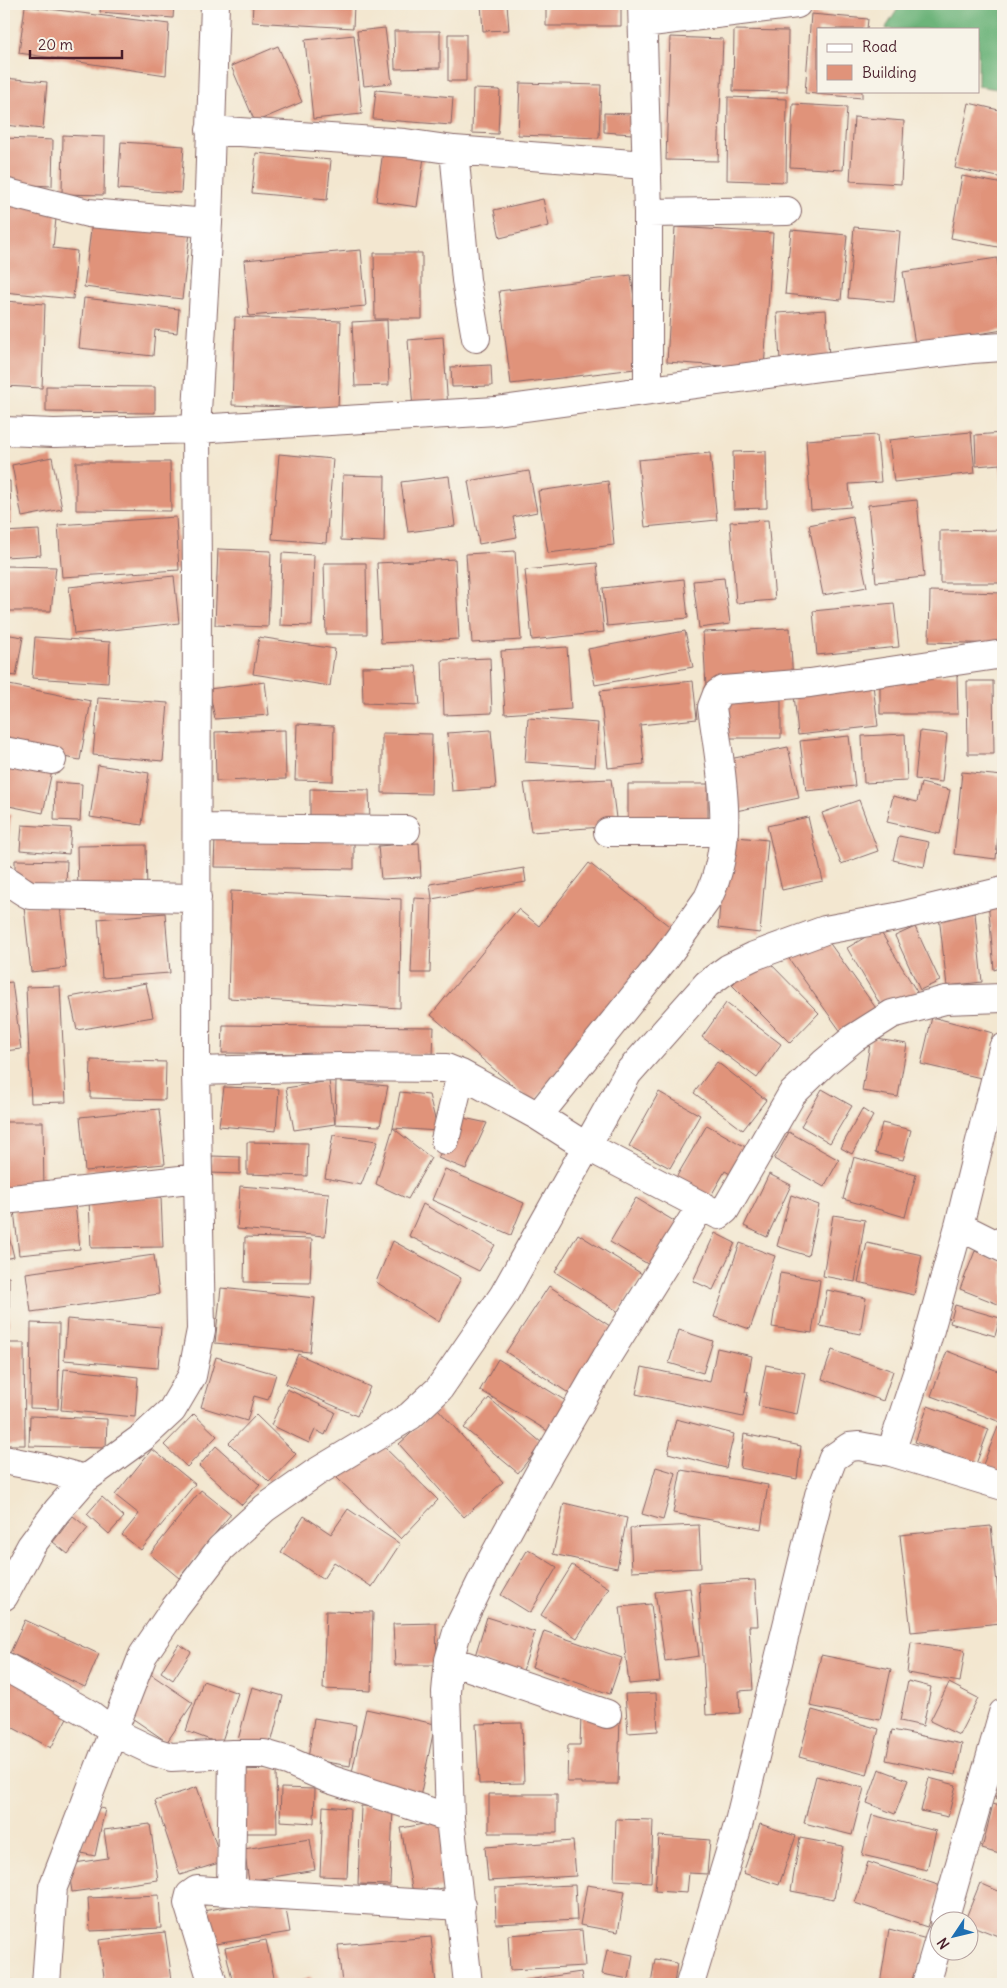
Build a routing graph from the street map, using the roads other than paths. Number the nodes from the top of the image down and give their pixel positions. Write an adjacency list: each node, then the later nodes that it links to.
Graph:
1 (215, 4): 4 (street)
2 (796, 4): 3 (street)
3 (643, 13): 6 (street)
4 (210, 130): 5 (street); 10 (street)
5 (454, 150): 6 (street); 11 (street)
6 (645, 165): 9 (street)
7 (4, 192): 10 (street)
8 (787, 211): 9 (street)
9 (648, 213): 13 (street)
10 (208, 223): 14 (street)
11 (476, 338)
12 (1003, 347): 13 (street)
13 (648, 390): 14 (street)
14 (196, 429): 15 (street); 19 (street)
15 (4, 431)
16 (1003, 654): 22 (street)
17 (4, 751): 18 (street)
18 (52, 760)
19 (197, 828): 20 (street); 25 (street)
20 (406, 830)
21 (608, 832): 22 (street)
22 (724, 832): 30 (street)
23 (4, 879): 25 (street)
24 (1003, 891): 32 (street)
25 (197, 898): 28 (street)
26 (1003, 998): 35 (street)
27 (1003, 1048): 36 (street)
28 (196, 1071): 29 (street); 33 (street)
29 (461, 1074): 30 (street); 31 (street)
30 (542, 1118): 32 (street)
31 (445, 1140)
32 (584, 1144): 35 (street); 47 (street)
33 (198, 1178): 34 (street); 40 (street)
34 (4, 1200)
35 (701, 1206): 43 (street)
36 (959, 1226): 37 (street); 38 (street)
37 (1003, 1248)
38 (891, 1452): 41 (street); 57 (street)
39 (4, 1460): 40 (street)
40 (85, 1478): 42 (street)
41 (1003, 1486)
42 (4, 1596)
43 (449, 1660): 46 (street); 49 (street)
44 (4, 1666): 47 (street)
45 (1003, 1713): 52 (street)
46 (607, 1714)
47 (104, 1725): 48 (street); 54 (street)
48 (233, 1754): 49 (street); 50 (street)
49 (450, 1818): 51 (street)
50 (231, 1892): 51 (street); 55 (street)
51 (461, 1906): 56 (street)
52 (947, 1910)
53 (933, 1960): 58 (street)
54 (46, 1984)
55 (213, 1984)
56 (468, 1984)
57 (690, 1984)
58 (926, 1984)

